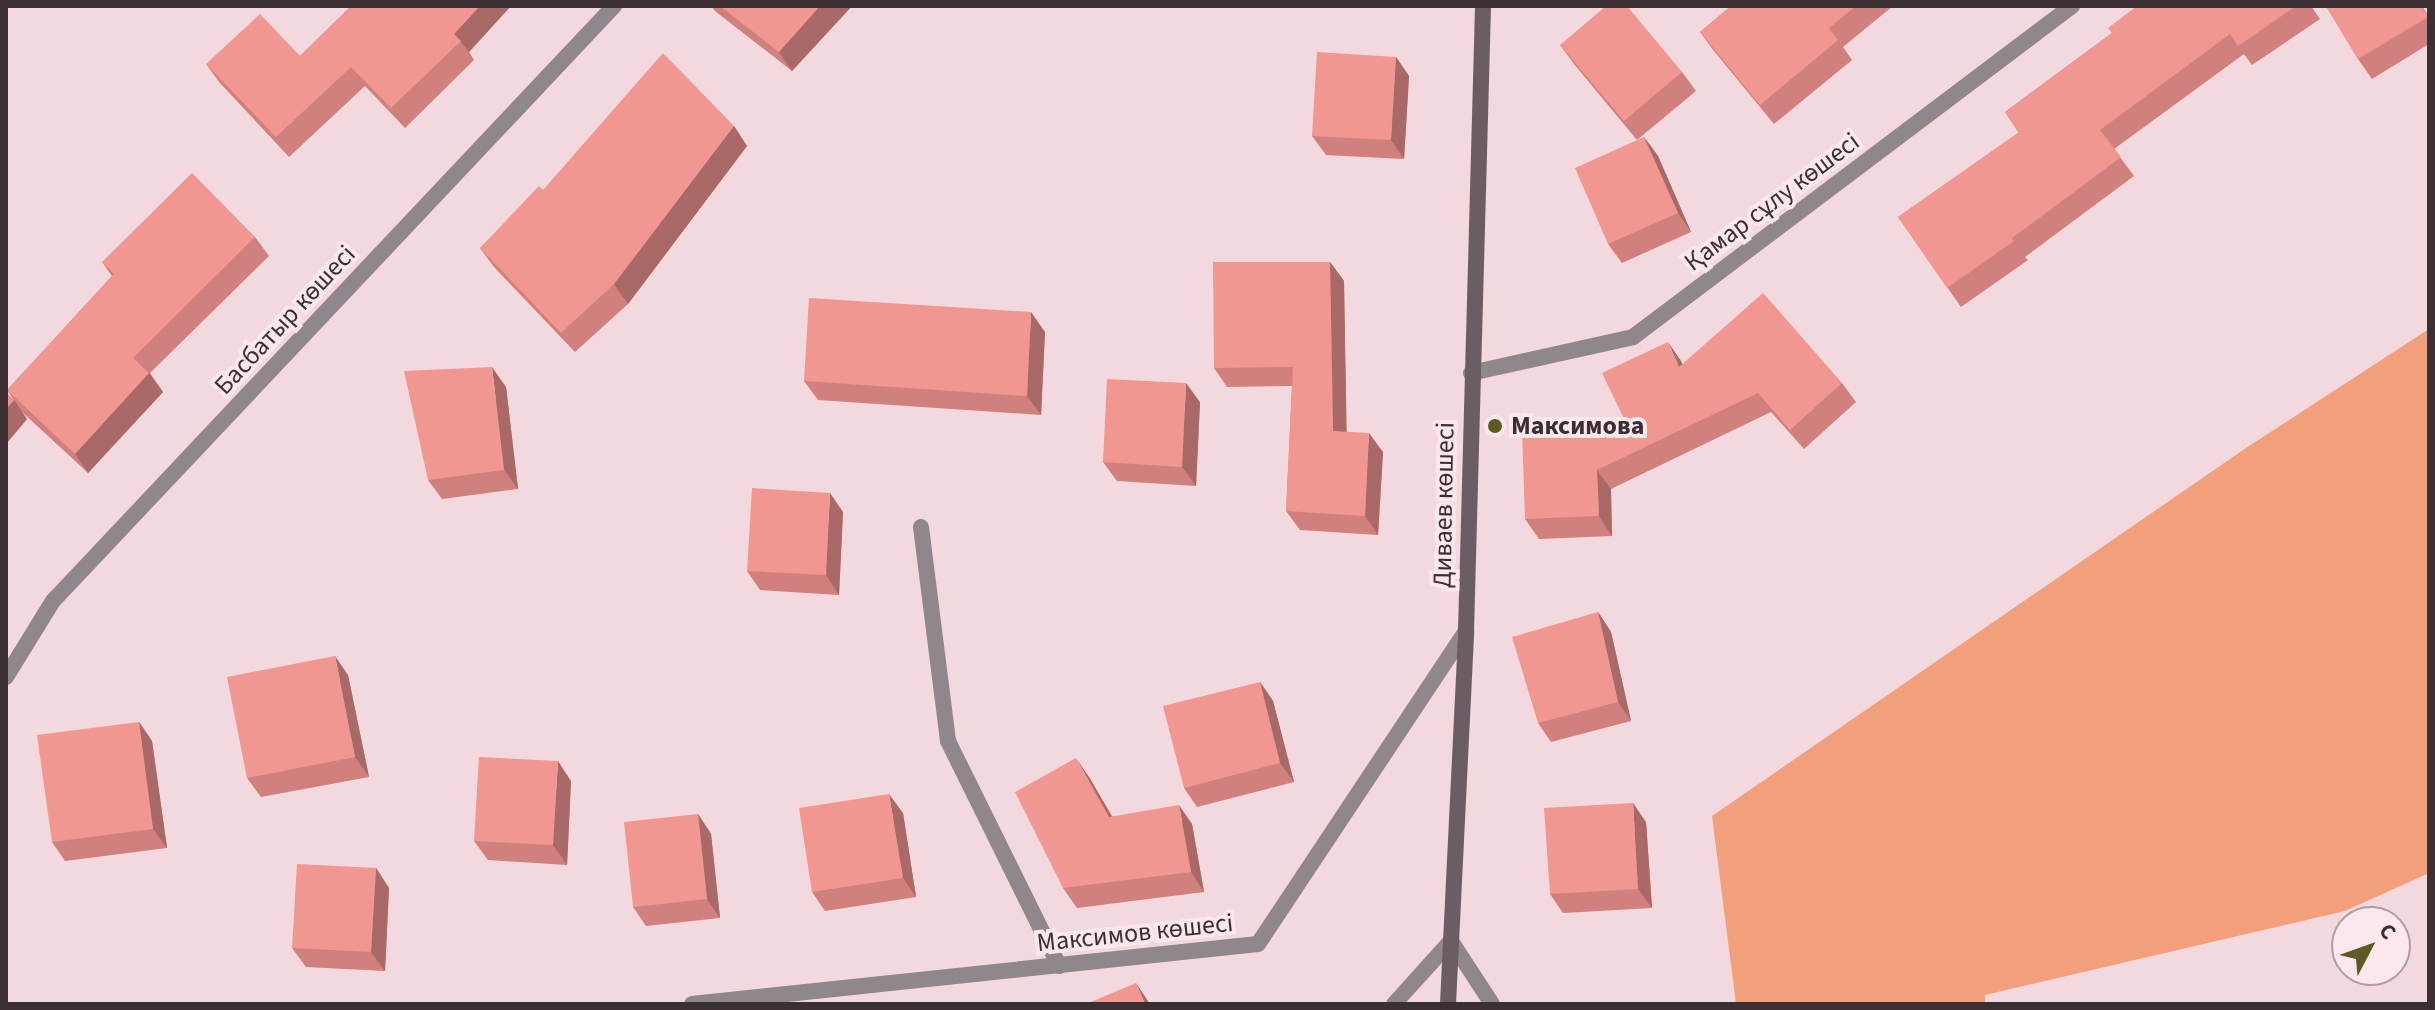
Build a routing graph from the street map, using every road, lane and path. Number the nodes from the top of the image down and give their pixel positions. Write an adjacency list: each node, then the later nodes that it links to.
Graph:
1 (614, 6): 7 (street, Басбатыр көшесі)
2 (1483, 6): 4 (street, Диваев көшесі)
3 (2072, 6): 4 (street, Қамар сұлу көшесі)
4 (1471, 373): 6 (street, Диваев көшесі)
5 (921, 527): 9 (street)
6 (1466, 631): 8 (street, Диваев көшесі); 9 (street, Максимов көшесі)
7 (6, 677)
8 (1451, 941): 11 (street); 12 (street, Диваев көшесі); 13 (street)
9 (1059, 966): 10 (street, Максимов көшесі)
10 (692, 1004)
11 (1394, 1004)
12 (1448, 1004)
13 (1492, 1004)

